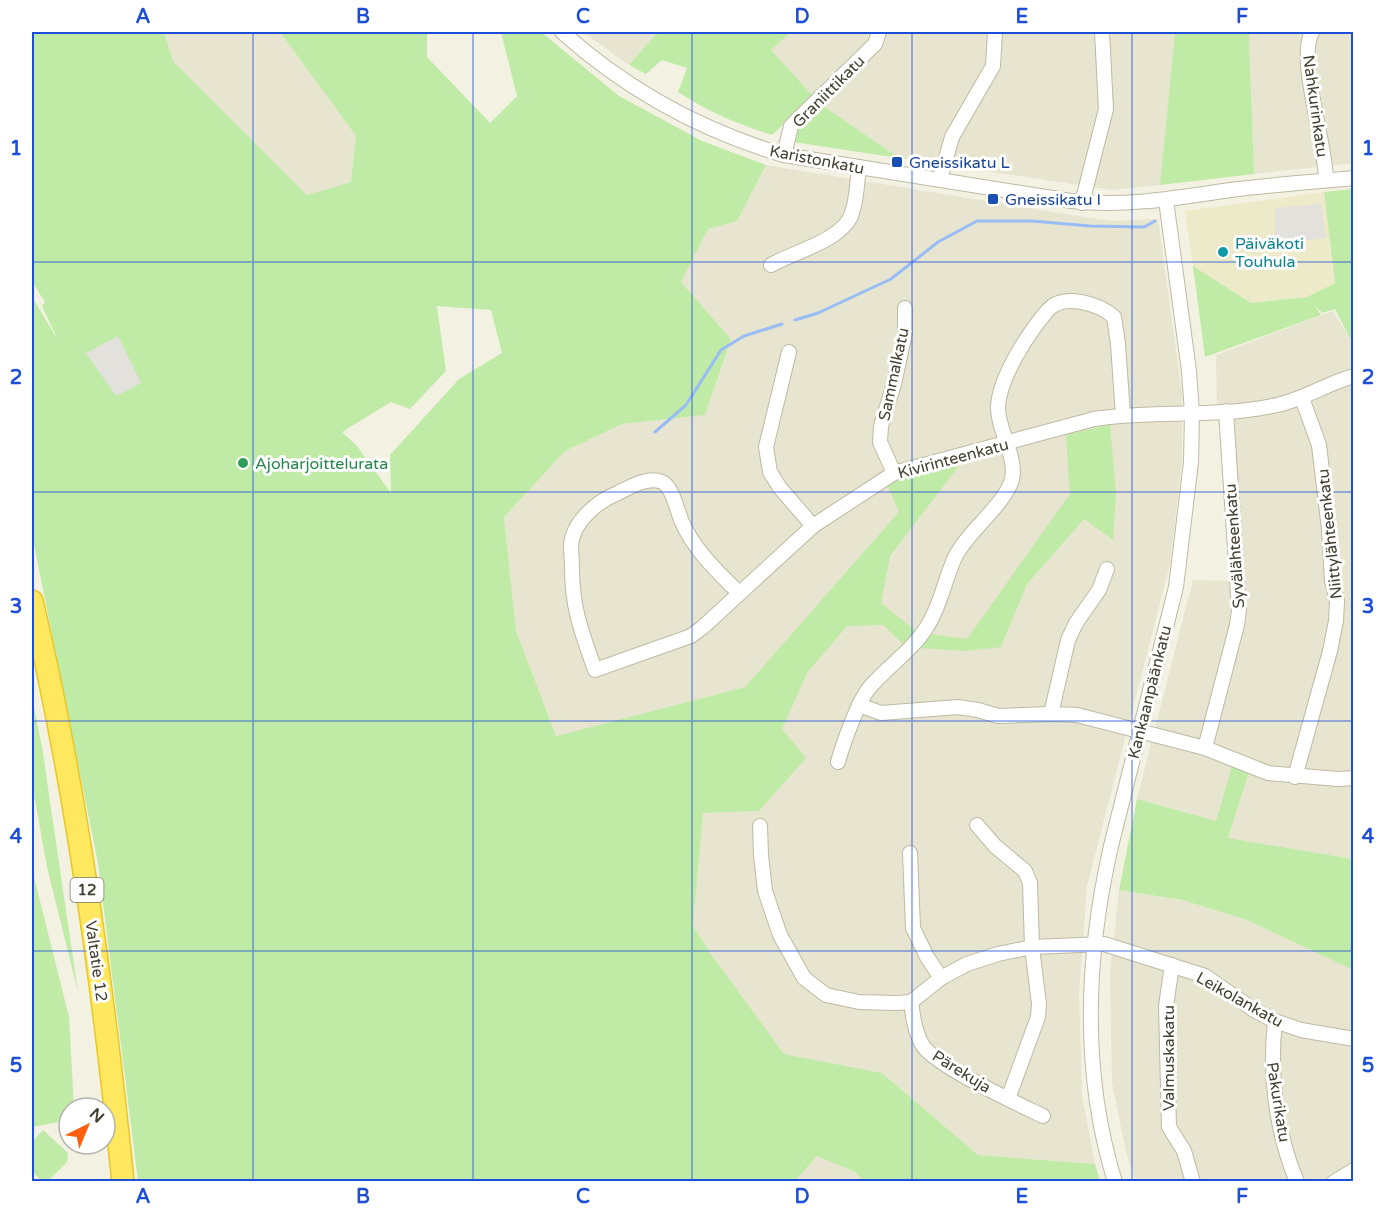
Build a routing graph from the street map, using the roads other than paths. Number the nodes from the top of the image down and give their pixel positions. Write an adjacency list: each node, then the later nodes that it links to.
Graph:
1 (562, 32): 6 (street, Karistonkatu)
2 (879, 32): 6 (street, Graniittikatu)
3 (995, 32): 9 (street)
4 (1102, 32): 12 (street)
5 (1312, 32): 10 (street, Nahkurinkatu)
6 (784, 155): 7 (street, Karistonkatu)
7 (859, 167): 9 (street, Karistonkatu); 13 (street)
8 (1353, 178): 10 (street, Karistonkatu)
9 (940, 179): 12 (street, Karistonkatu)
10 (1326, 180): 11 (street, Karistonkatu)
11 (1166, 200): 12 (street, Karistonkatu); 19 (street, Kankaanpäänkatu)
12 (1082, 202)
13 (771, 265)
14 (905, 308): 22 (street, Sammalkatu)
15 (789, 352): 23 (street)
16 (1353, 376): 17 (street, Kivirinteenkatu)
17 (1302, 398): 18 (street, Kivirinteenkatu); 32 (street, Niittylähteenkatu)
18 (1226, 411): 19 (street, Kivirinteenkatu); 30 (street, Syvälähteenkatu)
19 (1192, 413): 20 (street, Kivirinteenkatu); 29 (street, Kankaanpäänkatu)
20 (1123, 415): 21 (street, Kivirinteenkatu); 21 (street)
21 (1006, 443): 22 (street, Kivirinteenkatu); 27 (street)
22 (894, 473): 23 (street, Kivirinteenkatu)
23 (813, 526): 25 (street, Kivirinteenkatu)
24 (1107, 570): 28 (street)
25 (739, 593): 25 (street, Kivirinteenkatu)
26 (32, 601): 47 (highway, Valtatie 12 / 12)
27 (859, 705): 28 (street); 31 (street)
28 (1051, 714): 29 (street)
29 (1139, 731): 30 (street); 37 (street, Kankaanpäänkatu)
30 (1205, 748): 32 (street)
31 (838, 762)
32 (1295, 777): 33 (street)
33 (1353, 778)
34 (977, 825): 38 (street)
35 (760, 826): 41 (street)
36 (910, 853): 40 (street)
37 (1093, 945): 38 (street, Leikolankatu); 39 (street, Leikolankatu); 48 (street, Kankaanpäänkatu)
38 (1032, 947): 40 (street, Leikolankatu); 44 (street)
39 (1172, 965): 42 (street, Leikolankatu); 49 (street, Valmuskakatu)
40 (941, 978): 41 (street, Leikolankatu)
41 (911, 1002): 44 (street, Pärekuja)
42 (1275, 1021): 43 (street, Leikolankatu); 50 (street, Pakurikatu)
43 (1353, 1039)
44 (1008, 1099): 45 (street, Pärekuja)
45 (1043, 1116)
46 (1353, 1170): 51 (street)
47 (123, 1182)
48 (1115, 1182)
49 (1193, 1182)
50 (1297, 1182)
51 (1334, 1182)

